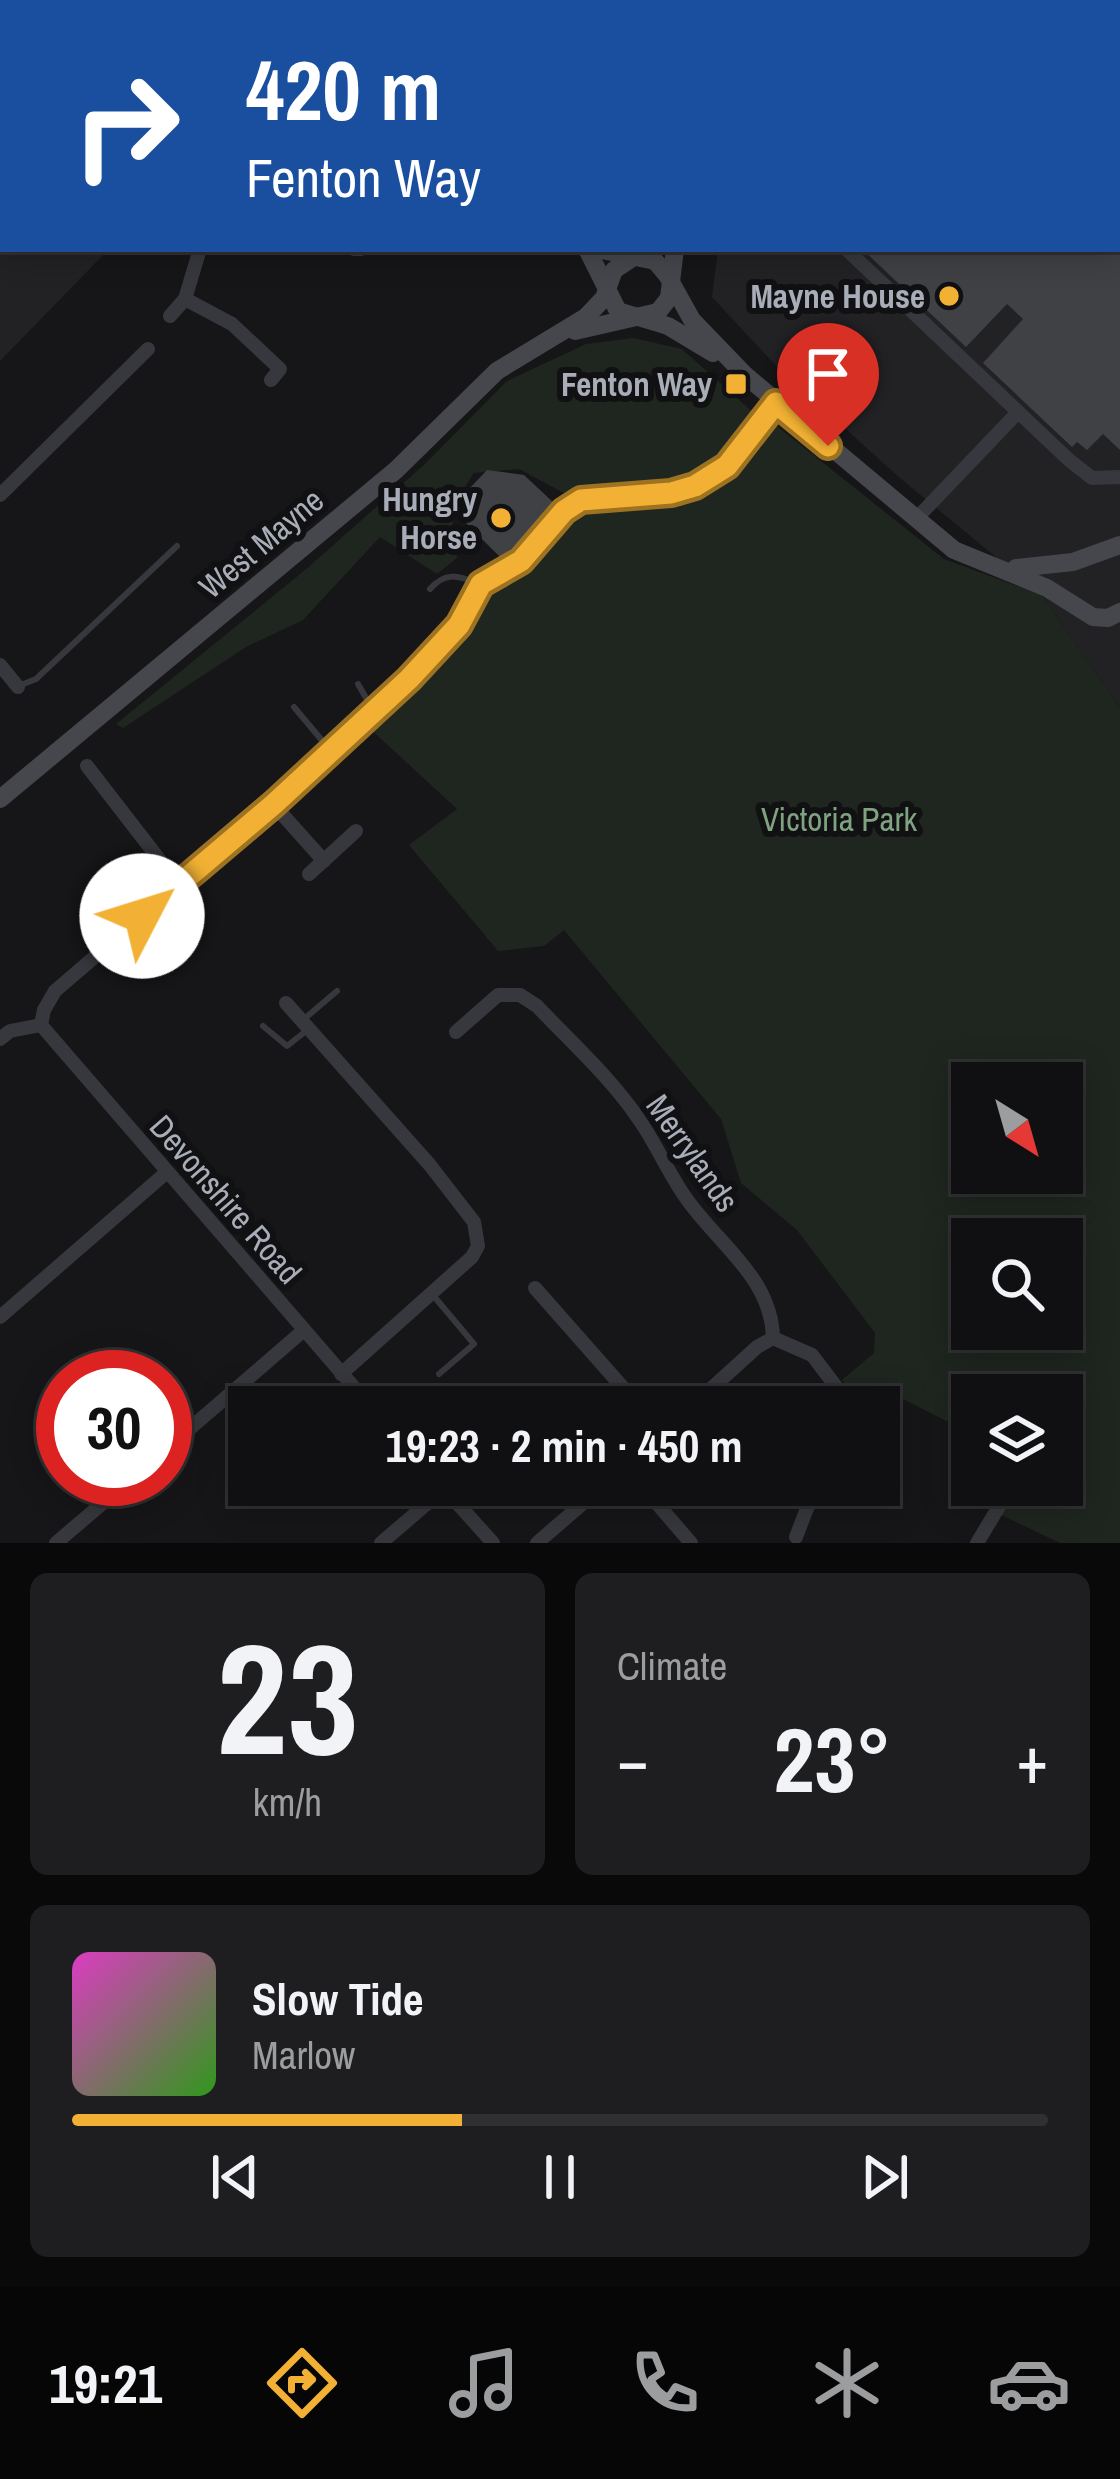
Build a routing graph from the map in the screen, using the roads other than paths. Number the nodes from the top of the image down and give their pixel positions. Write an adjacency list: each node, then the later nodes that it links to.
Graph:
1 (199, 252): 8 (street)
2 (589, 252): 7 (main road)
3 (675, 252): 6 (main road)
4 (849, 252): 16 (street)
5 (640, 253): 6 (main road); 7 (main road, West Mayne)
6 (670, 284): 10 (main road); 14 (main road)
7 (608, 290): 10 (main road); 11 (main road, West Mayne)
8 (185, 299): 9 (street); 13 (street)
9 (170, 316)
10 (641, 318): 11 (main road, West Mayne); 14 (main road)
11 (559, 335): 36 (main road, West Mayne)
12 (148, 349): 18 (street)
13 (292, 356)
14 (745, 375): 15 (main road)
15 (776, 403): 19 (main road); 25 (street)
16 (1018, 412): 17 (street); 19 (street)
17 (1120, 477)
18 (0, 495)
19 (916, 519): 24 (main road)
20 (1120, 545): 22 (main road)
21 (177, 546): 31 (lane)
22 (1091, 556): 23 (main road); 24 (main road); 27 (main road)
23 (1120, 560)
24 (999, 567): 27 (main road)
25 (481, 584): 26 (lane); 33 (street)
26 (430, 589)
27 (1083, 612): 28 (main road)
28 (1120, 612)
29 (0, 665): 31 (street)
30 (358, 684): 33 (lane)
31 (18, 687)
32 (294, 707): 34 (lane)
33 (373, 710): 34 (street)
34 (330, 750): 37 (street)
35 (87, 766): 39 (street)
36 (0, 799)
37 (274, 804): 40 (street); 42 (street)
38 (356, 831): 40 (street)
39 (158, 857): 42 (street); 43 (lane)
40 (324, 861): 41 (street)
41 (309, 874)
42 (179, 885): 43 (street)
43 (142, 916): 46 (street)
44 (337, 991): 47 (lane)
45 (286, 1003): 47 (street)
46 (41, 1025): 50 (street); 51 (street, Devonshire Road)
47 (305, 1025): 48 (lane); 53 (street)
48 (263, 1026)
49 (456, 1032): 56 (street, Merrylands)
50 (0, 1039)
51 (167, 1172): 54 (street); 55 (street, Devonshire Road)
52 (536, 1288): 60 (street)
53 (432, 1294): 57 (lane); 58 (street)
54 (0, 1317)
55 (304, 1330): 58 (street, Devonshire Road); 63 (street)
56 (773, 1338): 61 (street); 62 (street)
57 (439, 1374)
58 (341, 1375): 59 (street, Devonshire Road)
59 (351, 1386)
60 (622, 1386)
61 (714, 1386)
62 (835, 1386)
63 (192, 1427)
64 (99, 1506): 72 (street)
65 (422, 1506): 73 (street)
66 (460, 1506): 74 (street)
67 (580, 1506): 75 (street)
68 (659, 1506): 76 (street)
69 (808, 1506): 71 (street)
70 (1001, 1506): 77 (street)
71 (796, 1537)
72 (56, 1543)
73 (381, 1543)
74 (493, 1543)
75 (537, 1543)
76 (691, 1543)
77 (977, 1543)

